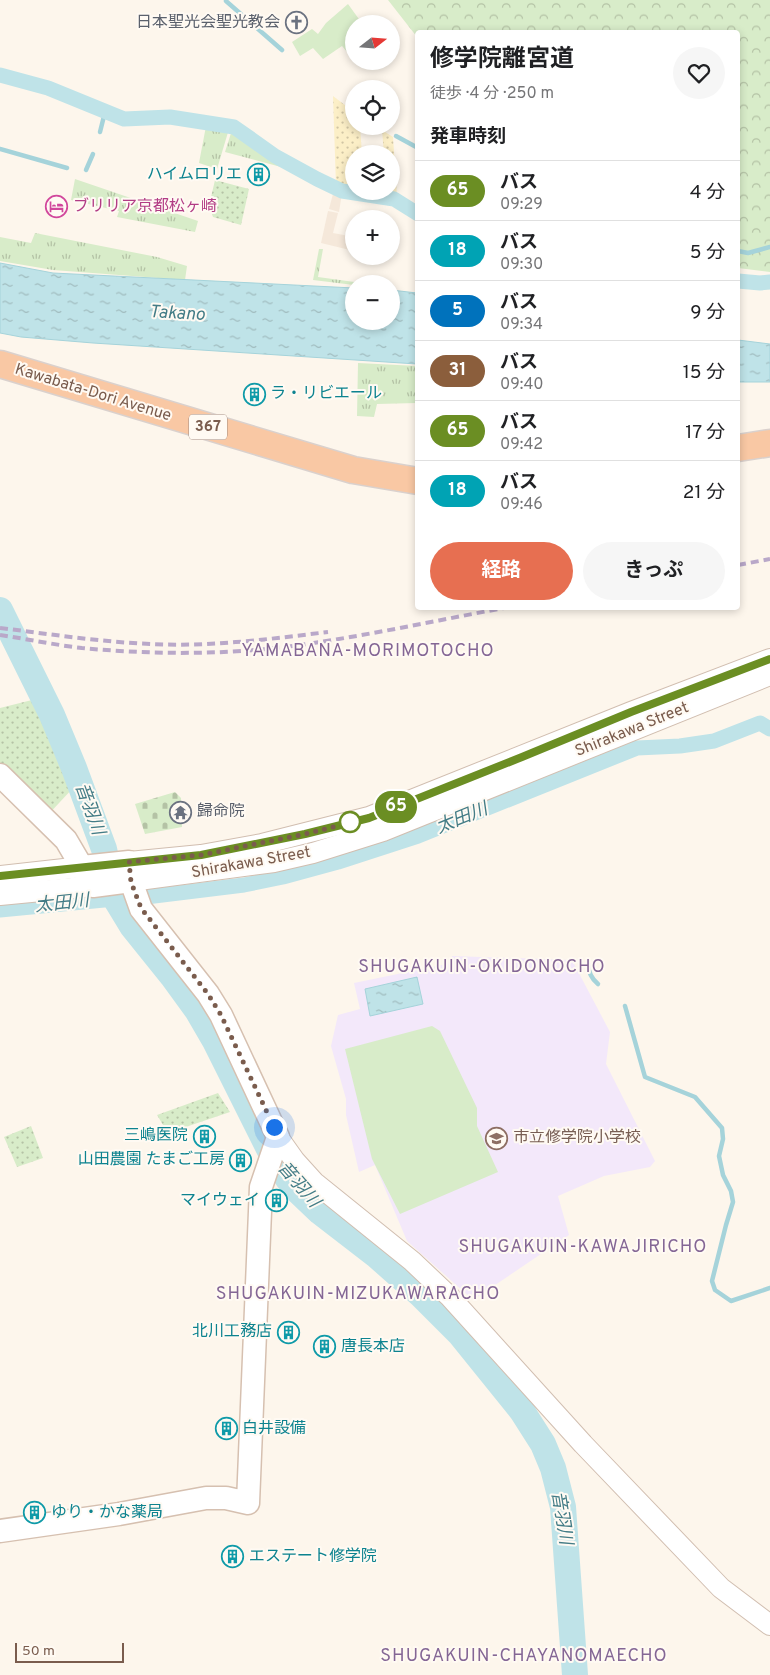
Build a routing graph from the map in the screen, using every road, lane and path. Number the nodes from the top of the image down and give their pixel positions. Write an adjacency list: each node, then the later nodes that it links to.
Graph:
1 (0, 364): 4 (highway, Kawabata-Dori Avenue / 367)
2 (770, 443): 3 (highway)
3 (740, 448)
4 (415, 480)
5 (770, 659): 8 (street, Shirakawa Street)
6 (770, 675): 8 (street, Shirakawa Street)
7 (0, 775): 8 (main road)
8 (109, 874): 9 (street, Shirakawa Street); 10 (street, Shirakawa Street); 11 (main road)
9 (0, 876)
10 (0, 895)
11 (277, 1141): 12 (main road); 13 (street)
12 (0, 1531)
13 (770, 1625)

